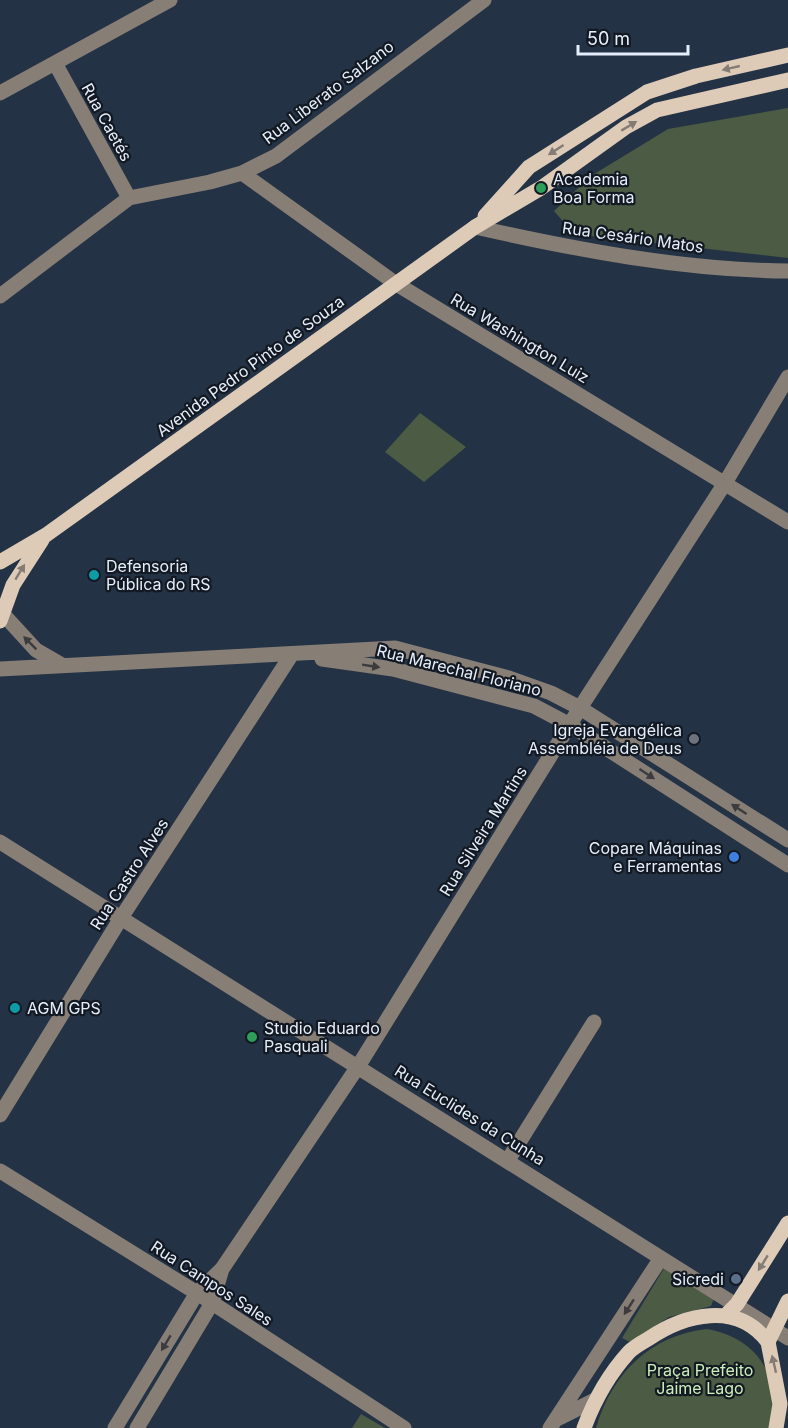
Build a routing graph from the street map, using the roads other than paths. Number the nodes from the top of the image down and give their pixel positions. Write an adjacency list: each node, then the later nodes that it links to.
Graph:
1 (170, 0): 4 (street)
2 (484, 0): 7 (street, Rua Liberato Salzano)
3 (788, 56): 9 (main road, Avenida Pedro Pinto de Souza, one-way to 9)
4 (55, 63): 6 (street); 8 (street, Rua Caetés)
5 (788, 80): 9 (main road, Avenida Pedro Pinto de Souza, one-way to 5)
6 (0, 93)
7 (242, 173): 8 (street, Rua Liberato Salzano); 11 (street, Rua Washington Luiz)
8 (129, 198): 12 (street, Rua Liberato Salzano)
9 (475, 227): 10 (street, Rua Cesário Matos); 11 (main road, Avenida Pedro Pinto de Souza)
10 (788, 271)
11 (395, 283): 14 (street, Rua Washington Luiz); 16 (main road, Avenida Pedro Pinto de Souza)
12 (0, 296)
13 (788, 377): 14 (street, Rua Silveira Martins)
14 (725, 483): 15 (street, Rua Washington Luiz); 22 (street, Rua Silveira Martins)
15 (788, 522)
16 (46, 535): 17 (main road, Avenida Pedro Pinto de Souza); 18 (main road, Avenida Pedro Pinto de Souza, one-way to 16)
17 (0, 562)
18 (1, 618): 20 (street, one-way to 18)
19 (292, 654): 20 (street, Rua Marechal Floriano); 22 (street, Rua Marechal Floriano); 23 (street, Rua Marechal Floriano, one-way to 23); 27 (street, Rua Castro Alves)
20 (62, 665): 21 (street, Rua Marechal Floriano)
21 (0, 669)
22 (580, 708): 23 (street, Rua Silveira Martins); 24 (street, Rua Marechal Floriano, one-way to 22)
23 (570, 725): 26 (street, Rua Marechal Floriano, one-way to 26); 29 (street, Rua Silveira Martins)
24 (788, 840)
25 (0, 842): 27 (street, Rua Euclides da Cunha)
26 (788, 865)
27 (121, 918): 29 (street, Rua Euclides da Cunha); 30 (street, Rua Castro Alves)
28 (594, 1022): 31 (street)
29 (358, 1065): 31 (street, Rua Euclides da Cunha); 35 (street, Rua Silveira Martins)
30 (0, 1115)
31 (508, 1160): 34 (street, Rua Euclides da Cunha)
32 (0, 1171): 36 (street, Rua Campos Sales)
33 (788, 1223): 39 (main road, one-way to 39)
34 (661, 1258): 39 (street, Rua Euclides da Cunha); 40 (street, one-way to 40)
35 (222, 1269): 36 (street, Rua Silveira Martins); 38 (street, Rua Silveira Martins)
36 (197, 1293): 38 (street, Rua Campos Sales); 46 (street, Rua Silveira Martins, one-way to 46)
37 (788, 1301): 41 (main road)
38 (213, 1304): 47 (street, Rua Silveira Martins); 48 (street, Rua Campos Sales)
39 (731, 1310): 41 (main road); 43 (main road)
40 (616, 1329): 43 (street); 45 (street)
41 (771, 1335): 42 (street); 50 (main road, one-way to 41)
42 (788, 1338)
43 (616, 1368): 44 (main road)
44 (595, 1400): 45 (street); 49 (main road)
45 (553, 1424)
46 (119, 1427)
47 (136, 1428)
48 (404, 1428)
49 (584, 1428)
50 (776, 1428)

